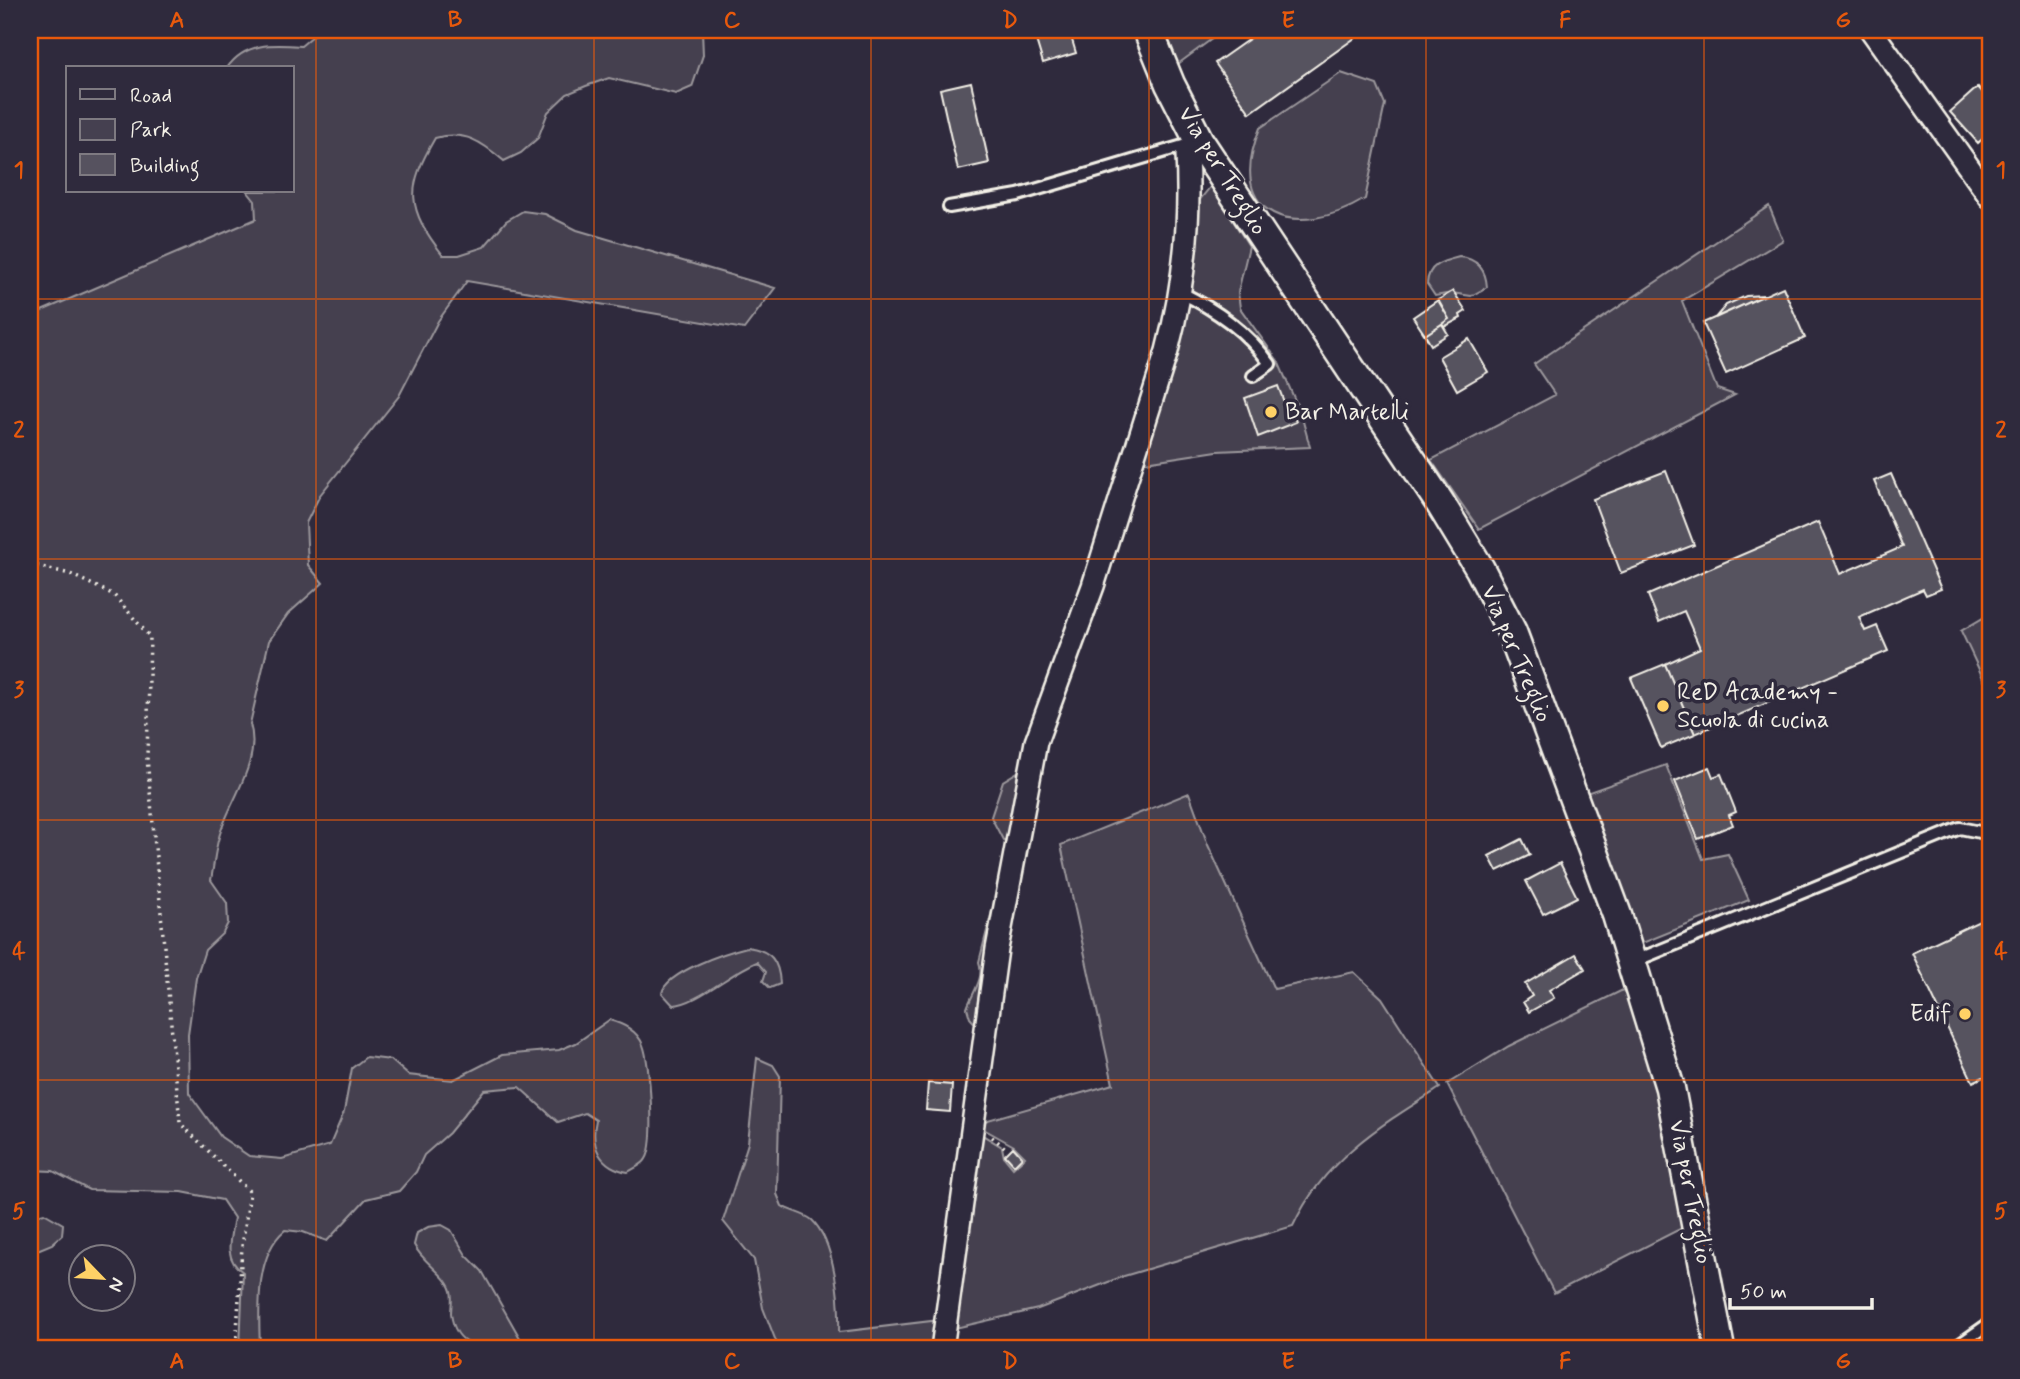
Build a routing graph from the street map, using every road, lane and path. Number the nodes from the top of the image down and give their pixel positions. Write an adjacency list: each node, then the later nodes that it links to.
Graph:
1 (1148, 30): 3 (main road, Via per Treglio)
2 (1871, 30): 4 (street)
3 (1199, 141): 5 (lane); 6 (street); 10 (main road, Via per Treglio)
4 (1990, 197)
5 (949, 207)
6 (1181, 292): 7 (lane); 13 (street)
7 (1252, 376)
8 (30, 564): 12 (path)
9 (1990, 834): 10 (lane)
10 (1632, 962): 14 (main road, Via per Treglio)
11 (1990, 1323): 15 (lane)
12 (236, 1349)
13 (942, 1349)
14 (1720, 1349)
15 (1954, 1349)

